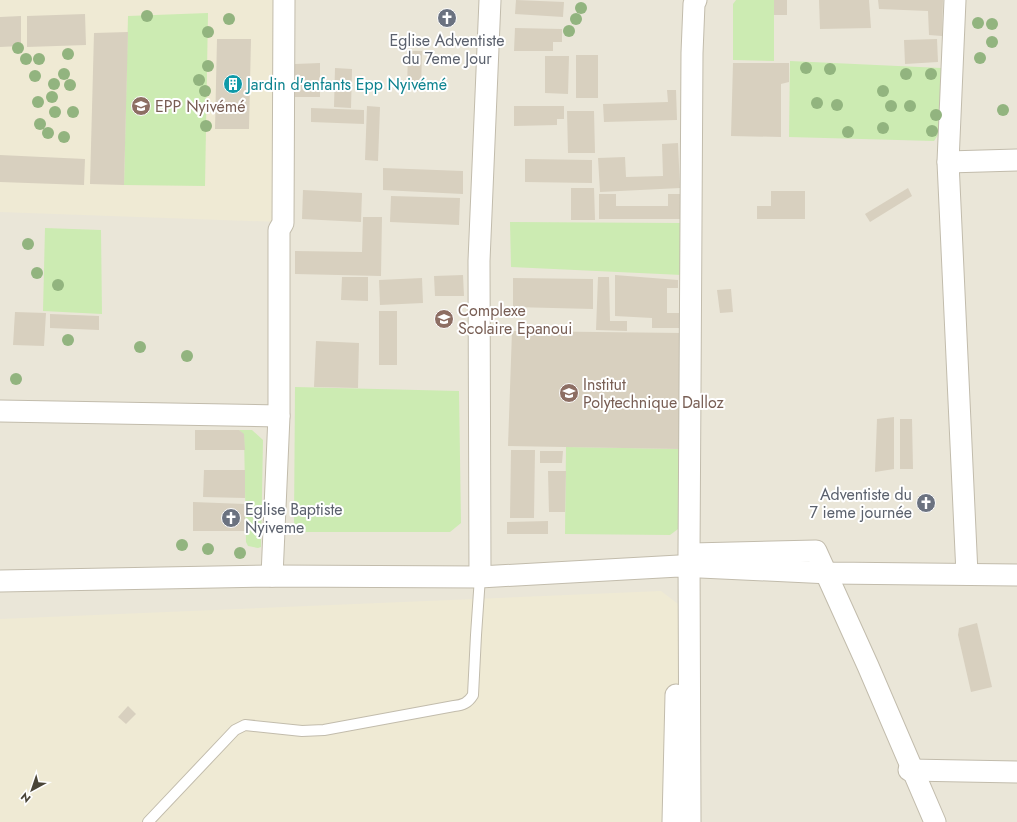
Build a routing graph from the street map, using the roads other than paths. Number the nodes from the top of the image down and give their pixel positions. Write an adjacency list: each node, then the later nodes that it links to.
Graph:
1 (284, 0): 9 (street)
2 (490, 0): 15 (street)
3 (692, 0): 10 (street)
4 (696, 0): 10 (street)
5 (955, 0): 7 (street)
6 (1017, 160): 7 (street)
7 (948, 162): 12 (street)
8 (0, 411): 9 (street)
9 (279, 416): 14 (street)
10 (684, 560): 11 (street); 15 (street); 20 (street); 21 (street); 22 (street)
11 (830, 573): 12 (street); 17 (street)
12 (967, 574): 13 (street)
13 (1017, 575)
14 (272, 576): 15 (street); 16 (street)
15 (480, 577): 19 (lane)
16 (0, 581)
17 (909, 770): 18 (street); 22 (street)
18 (1017, 772)
19 (148, 822)
20 (673, 822)
21 (690, 822)
22 (934, 822)

